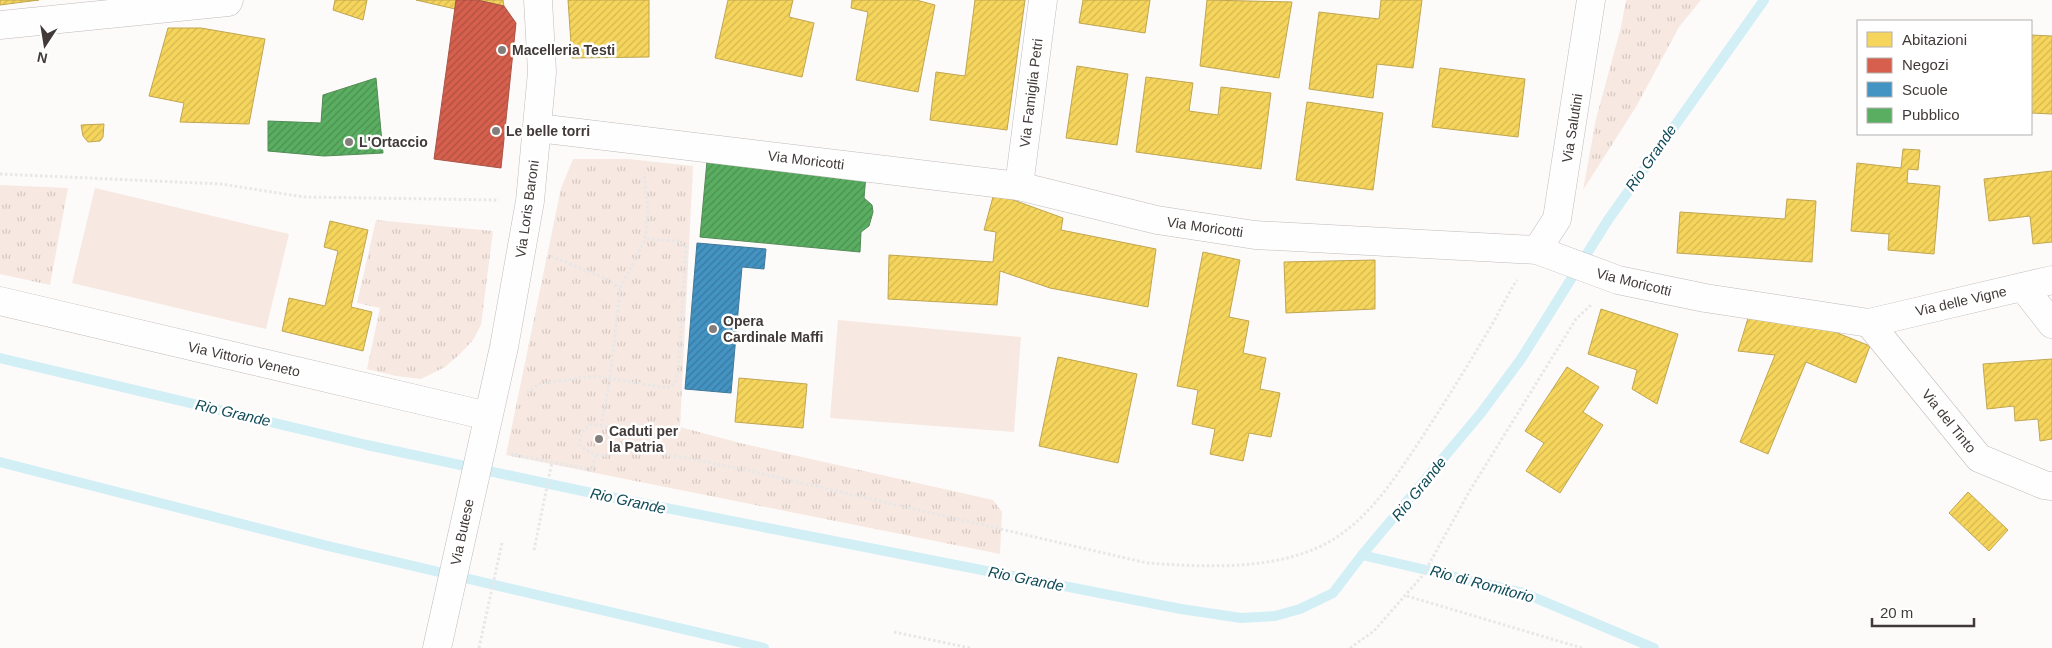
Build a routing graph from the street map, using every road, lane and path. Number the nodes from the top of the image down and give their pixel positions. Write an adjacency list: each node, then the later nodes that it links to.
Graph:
1 (229, 0): 5 (street)
2 (538, 0): 6 (street, Via Loris Baroni)
3 (1043, 0): 9 (street, Via Famiglia Petri)
4 (1591, 0): 13 (street, Via Salutini)
5 (0, 25)
6 (538, 128): 7 (street, Via Moricotti); 10 (street, Via Loris Baroni)
7 (647, 140): 9 (street, Via Moricotti); 11 (path)
8 (0, 174): 10 (path)
9 (1020, 186): 13 (street, Via Moricotti)
10 (530, 201): 12 (street, Via Loris Baroni)
11 (646, 239): 17 (path); 21 (path)
12 (522, 247): 17 (path); 23 (street, Via Loris Baroni)
13 (1543, 253): 14 (street, Via Moricotti); 25 (path)
14 (1613, 279): 19 (street, Via Moricotti); 32 (path)
15 (2052, 280): 16 (street, Via delle Vigne)
16 (2023, 287): 19 (street, Via delle Vigne); 20 (street)
17 (620, 289): 21 (path)
18 (0, 301): 23 (street, Via Vittorio Veneto)
19 (1869, 323): 29 (street, Via del Tinto)
20 (2052, 324)
21 (610, 378): 22 (path); 24 (path)
22 (525, 394)
23 (488, 416): 34 (street, Via Butese)
24 (600, 426): 25 (path); 27 (path)
25 (620, 445): 27 (path)
26 (512, 447): 28 (path)
27 (596, 454): 28 (path)
28 (552, 462): 31 (path)
29 (2052, 486)
30 (502, 543): 35 (path)
31 (534, 550)
32 (1407, 596): 37 (path); 38 (path)
33 (894, 632): 36 (path)
34 (437, 648)
35 (479, 648)
36 (970, 648)
37 (1350, 648)
38 (1582, 648)

